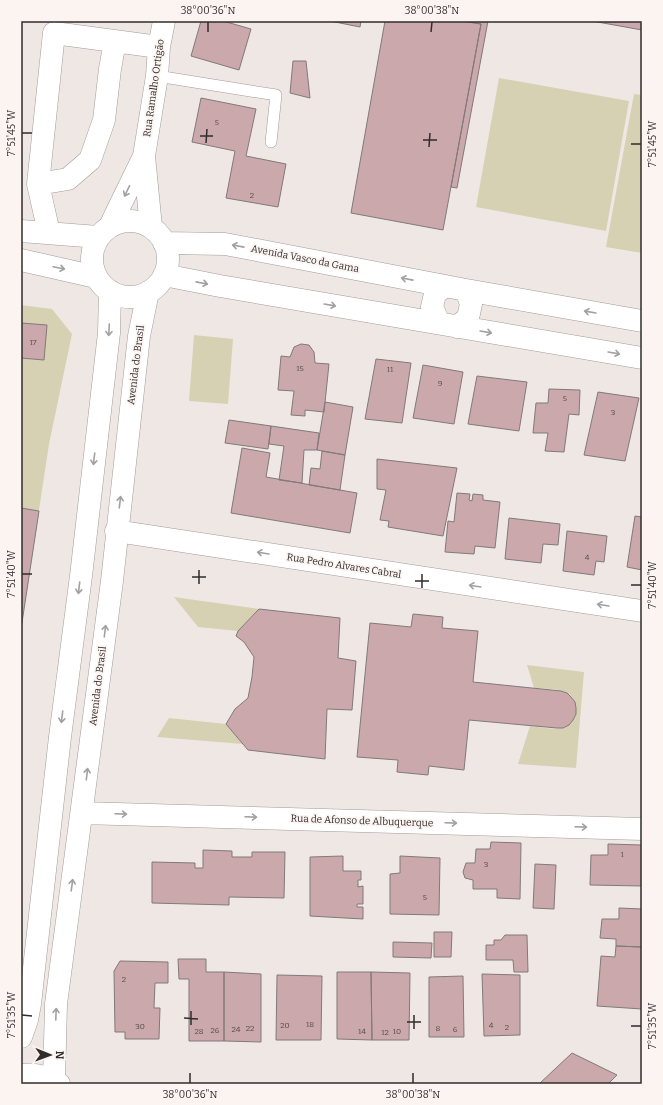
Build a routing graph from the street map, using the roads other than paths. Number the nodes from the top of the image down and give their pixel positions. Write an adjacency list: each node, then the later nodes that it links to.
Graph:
1 (164, 21): 3 (street, Rua Ramalho Ortigão)
2 (115, 41): 3 (street); 7 (street); 7 (street)
3 (159, 47): 4 (street, Rua Ramalho Ortigão)
4 (157, 76): 5 (lane); 6 (street, Rua Ramalho Ortigão)
5 (272, 142)
6 (144, 156): 9 (street, Rua Ramalho Ortigão, one-way to 9); 11 (street, Rua Ramalho Ortigão)
7 (38, 184): 10 (street)
8 (21, 231): 10 (street)
9 (104, 232): 10 (street); 11 (street); 14 (street)
10 (49, 234)
11 (157, 235): 13 (street); 15 (street, Avenida Vasco da Gama, one-way to 11)
12 (21, 260): 14 (street, one-way to 14)
13 (164, 276): 17 (street); 19 (street, one-way to 19)
14 (103, 284): 17 (street); 25 (street, one-way to 25)
15 (445, 286): 16 (street, Avenida Vasco da Gama); 19 (street)
16 (466, 290): 18 (street, Avenida Vasco da Gama, one-way to 16); 19 (street)
17 (148, 292): 21 (street, Avenida do Brasil, one-way to 17)
18 (642, 321)
19 (448, 325): 20 (street, one-way to 20)
20 (642, 358)
21 (116, 531): 22 (street, Rua Pedro Alvares Cabral, one-way to 21); 23 (street, Avenida do Brasil, one-way to 21)
22 (642, 611)
23 (82, 813): 24 (street, Rua de Afonso de Albuquerque, one-way to 24); 27 (street, Avenida do Brasil, one-way to 23)
24 (642, 829)
25 (21, 1037)
26 (21, 1075): 27 (street)
27 (57, 1082)

